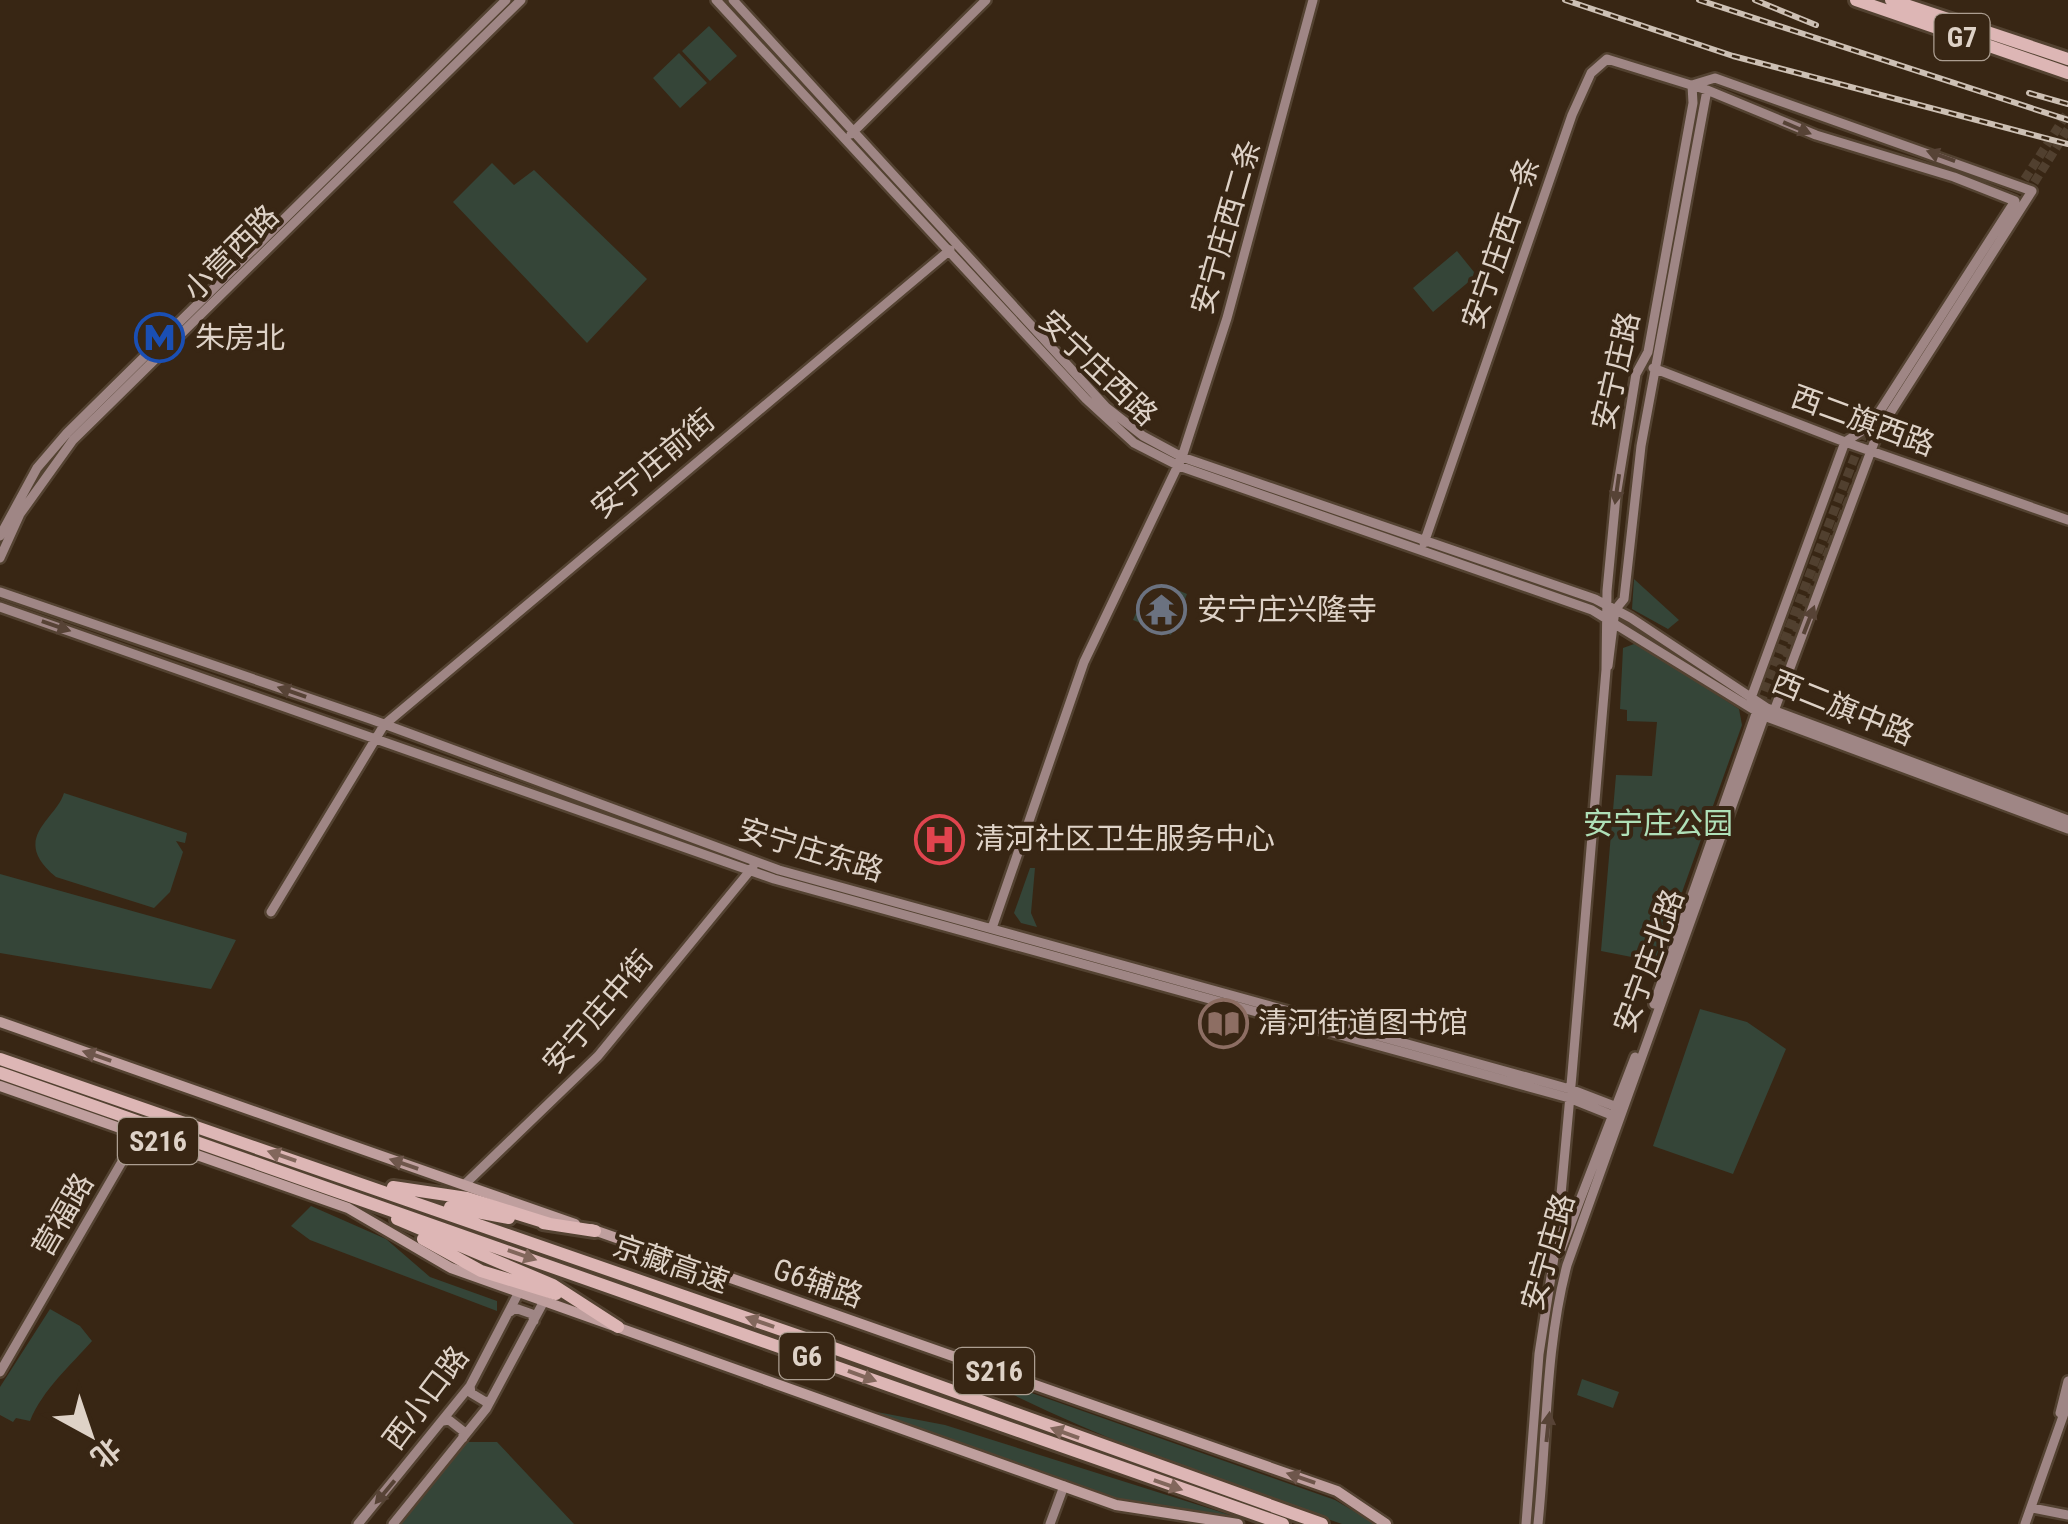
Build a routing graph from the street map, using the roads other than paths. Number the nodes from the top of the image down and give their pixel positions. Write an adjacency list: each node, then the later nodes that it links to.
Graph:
1 (506, 0): 25 (main road, 小营西路)
2 (521, 0): 27 (main road, 小营西路)
3 (716, 0): 16 (main road, 安宁庄西路)
4 (733, 0): 15 (main road, 安宁庄西路)
5 (986, 0): 15 (main road)
6 (1314, 0): 23 (main road, 安宁庄西二条)
7 (1856, 0): 12 (highway, G7)
8 (1891, 0): 11 (highway, G7)
9 (1910, 0): 10 (highway)
10 (2068, 50)
11 (2068, 59)
12 (2068, 73)
13 (1692, 85): 14 (main road, 安宁庄西一条); 17 (main road, one-way to 13); 19 (main road, 安宁庄路); 26 (main road, 安宁庄西一条)
14 (1707, 90): 17 (main road, 安宁庄西一条, one-way to 17); 20 (main road, 安宁庄路)
15 (854, 131): 16 (main road); 18 (main road, 安宁庄西路)
16 (845, 139): 18 (main road, 安宁庄西路)
17 (2002, 229): 21 (main road); 22 (main road)
18 (953, 248): 23 (main road, 安宁庄西路); 32 (main road, 安宁庄前街)
19 (1641, 364): 20 (main road, 西二旗西路); 30 (main road, 安宁庄路, one-way to 30)
20 (1655, 369): 21 (main road, 西二旗西路); 30 (main road, 安宁庄路)
21 (1845, 442): 22 (main road, 西二旗西路); 31 (main road)
22 (1872, 452): 24 (main road, 西二旗西路); 31 (main road, one-way to 22)
23 (1181, 462): 26 (main road, 安宁庄西路); 38 (main road, 安宁庄西二条)
24 (2068, 520)
25 (0, 536)
26 (1423, 546): 30 (main road, 西二旗中路)
27 (0, 558)
28 (0, 592): 32 (main road, 安宁庄东路, one-way to 28)
29 (0, 607): 33 (main road, 安宁庄东路, one-way to 33)
30 (1611, 614): 31 (main road, 西二旗中路); 43 (main road, 安宁庄路)
31 (1762, 708): 34 (main road, 西二旗中路); 35 (main road, 西二旗中路); 44 (main road, 安宁庄北路)
32 (384, 725): 33 (main road, 安宁庄前街); 36 (main road, 安宁庄东路)
33 (377, 736): 36 (main road, 安宁庄东路); 37 (main road)
34 (2068, 820)
35 (2068, 829)
36 (754, 864): 38 (main road, 安宁庄东路); 43 (main road, 安宁庄东路); 47 (main road, 安宁庄中街)
37 (270, 912)
38 (992, 928): 43 (main road, 安宁庄东路)
39 (0, 1022): 47 (main road, G6辅路 / S216, one-way to 39)
40 (0, 1059): 46 (highway, 京藏高速 / G6, one-way to 40)
41 (0, 1073): 48 (highway, 京藏高速 / G6)
42 (0, 1086): 45 (main road, S216)
43 (1569, 1093): 44 (main road, 安宁庄东路); 52 (main road, 安宁庄路)
44 (1617, 1112): 52 (main road, 安宁庄路); 77 (main road, 安宁庄路, one-way to 44)
45 (138, 1134): 53 (main road, S216); 58 (main road, 营福路)
46 (360, 1183): 49 (highway, 京藏高速 / G6); 50 (highway)
47 (464, 1185): 51 (main road, G6辅路 / S216)
48 (332, 1188): 57 (highway); 73 (highway, 京藏高速 / G6, one-way to 73)
49 (407, 1199): 50 (highway); 74 (highway, 京藏高速 / G6, one-way to 49)
50 (550, 1224): 51 (highway)
51 (595, 1231): 75 (main road, G6辅路 / S216, one-way to 51)
52 (1552, 1278): 76 (main road, 安宁庄路)
53 (519, 1292): 54 (main road, S216); 55 (main road, 西小口路)
54 (544, 1301): 56 (main road, 西小口路); 57 (main road, S216)
55 (510, 1312): 56 (main road); 60 (main road, 西小口路)
56 (534, 1321): 61 (main road, 西小口路)
57 (618, 1328): 66 (main road, S216)
58 (0, 1372)
59 (2068, 1381): 63 (main road)
60 (470, 1386): 61 (main road); 64 (main road, 西小口路)
61 (492, 1400): 65 (main road, 西小口路)
62 (2068, 1402): 63 (main road)
63 (2059, 1421): 67 (main road)
64 (443, 1422): 65 (main road); 69 (main road, 西小口路, one-way to 69)
65 (463, 1438): 70 (main road, 西小口路)
66 (1064, 1486): 71 (main road); 72 (main road, S216)
67 (2032, 1508): 68 (main road); 78 (main road)
68 (2068, 1515)
69 (358, 1524)
70 (393, 1524)
71 (1050, 1524)
72 (1238, 1524)
73 (1282, 1524)
74 (1322, 1524)
75 (1386, 1524)
76 (1526, 1524)
77 (1538, 1524)
78 (2026, 1524)

